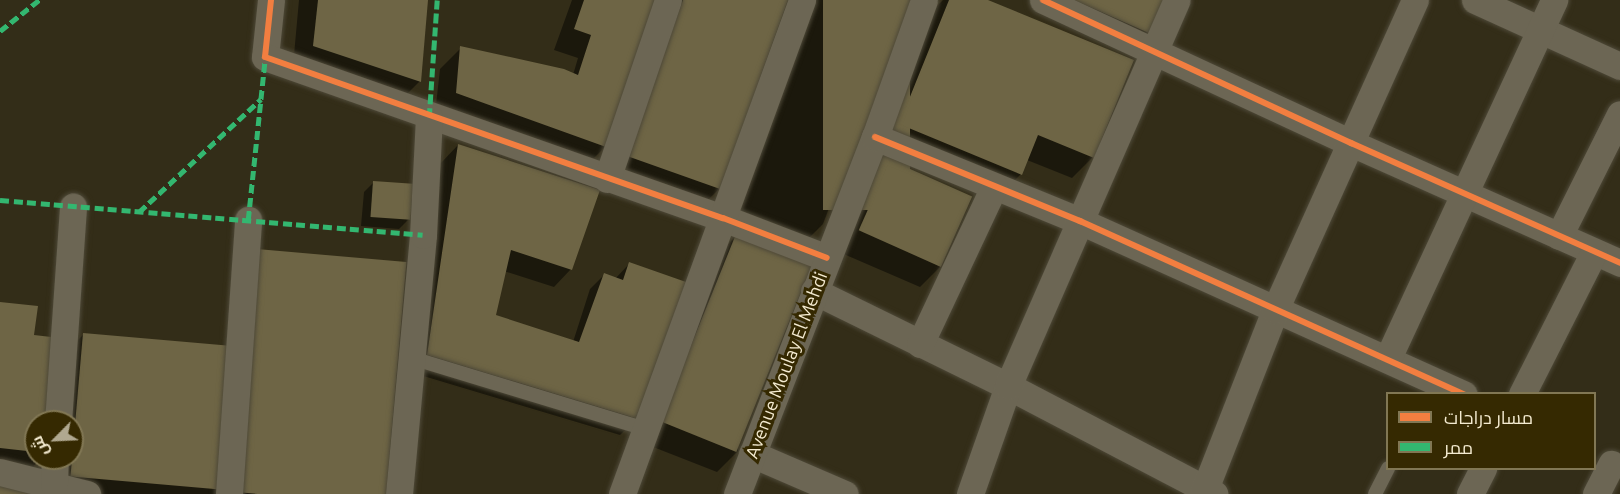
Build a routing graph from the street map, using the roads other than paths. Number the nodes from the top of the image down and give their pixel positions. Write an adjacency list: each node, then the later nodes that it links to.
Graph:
1 (272, 0): 14 (street)
2 (668, 0): 17 (street)
3 (802, 0): 21 (street)
4 (924, 0): 15 (street, Avenue Moulay El Mehdi)
5 (1043, 0): 11 (street)
6 (1177, 0): 11 (street)
7 (1415, 0): 16 (street)
8 (1475, 0): 10 (street)
9 (1554, 0): 10 (street)
10 (1540, 30): 12 (street); 19 (street)
11 (1154, 52): 16 (street); 23 (street)
12 (1620, 66)
13 (1620, 114): 24 (street)
14 (429, 117): 17 (street); 31 (street)
15 (875, 137): 18 (street); 26 (street, Avenue Moulay El Mehdi)
16 (1351, 143): 19 (street); 29 (street)
17 (607, 179): 21 (street)
18 (994, 187): 23 (street); 30 (street)
19 (1464, 191): 24 (street); 32 (street)
20 (73, 207): 37 (street)
21 (723, 218): 26 (street); 38 (street)
22 (248, 220): 48 (street)
23 (1080, 221): 29 (street); 33 (street)
24 (1559, 236): 25 (street)
25 (1594, 252): 27 (street); 36 (street)
26 (827, 258): 28 (street, Avenue Moulay El Mehdi)
27 (1620, 263)
28 (814, 291): 30 (street); 39 (street, Avenue Moulay El Mehdi)
29 (1275, 310): 32 (street); 45 (street)
30 (920, 344): 33 (street)
31 (412, 358): 38 (lane); 46 (street)
32 (1388, 358): 34 (street)
33 (1008, 386): 45 (street); 52 (street)
34 (1428, 386): 35 (street)
35 (1459, 392)
36 (1523, 392)
37 (59, 410)
38 (646, 429): 49 (street)
39 (752, 454): 50 (street, Avenue Moulay El Mehdi); 51 (street)
40 (1608, 463): 55 (street)
41 (1387, 470): 53 (lane)
42 (1482, 470): 54 (street)
43 (55, 471): 44 (street); 47 (street)
44 (0, 472)
45 (1208, 492)
46 (403, 493)
47 (87, 494)
48 (229, 494)
49 (622, 494)
50 (737, 494)
51 (844, 494)
52 (970, 494)
53 (1375, 494)
54 (1470, 494)
55 (1596, 494)

